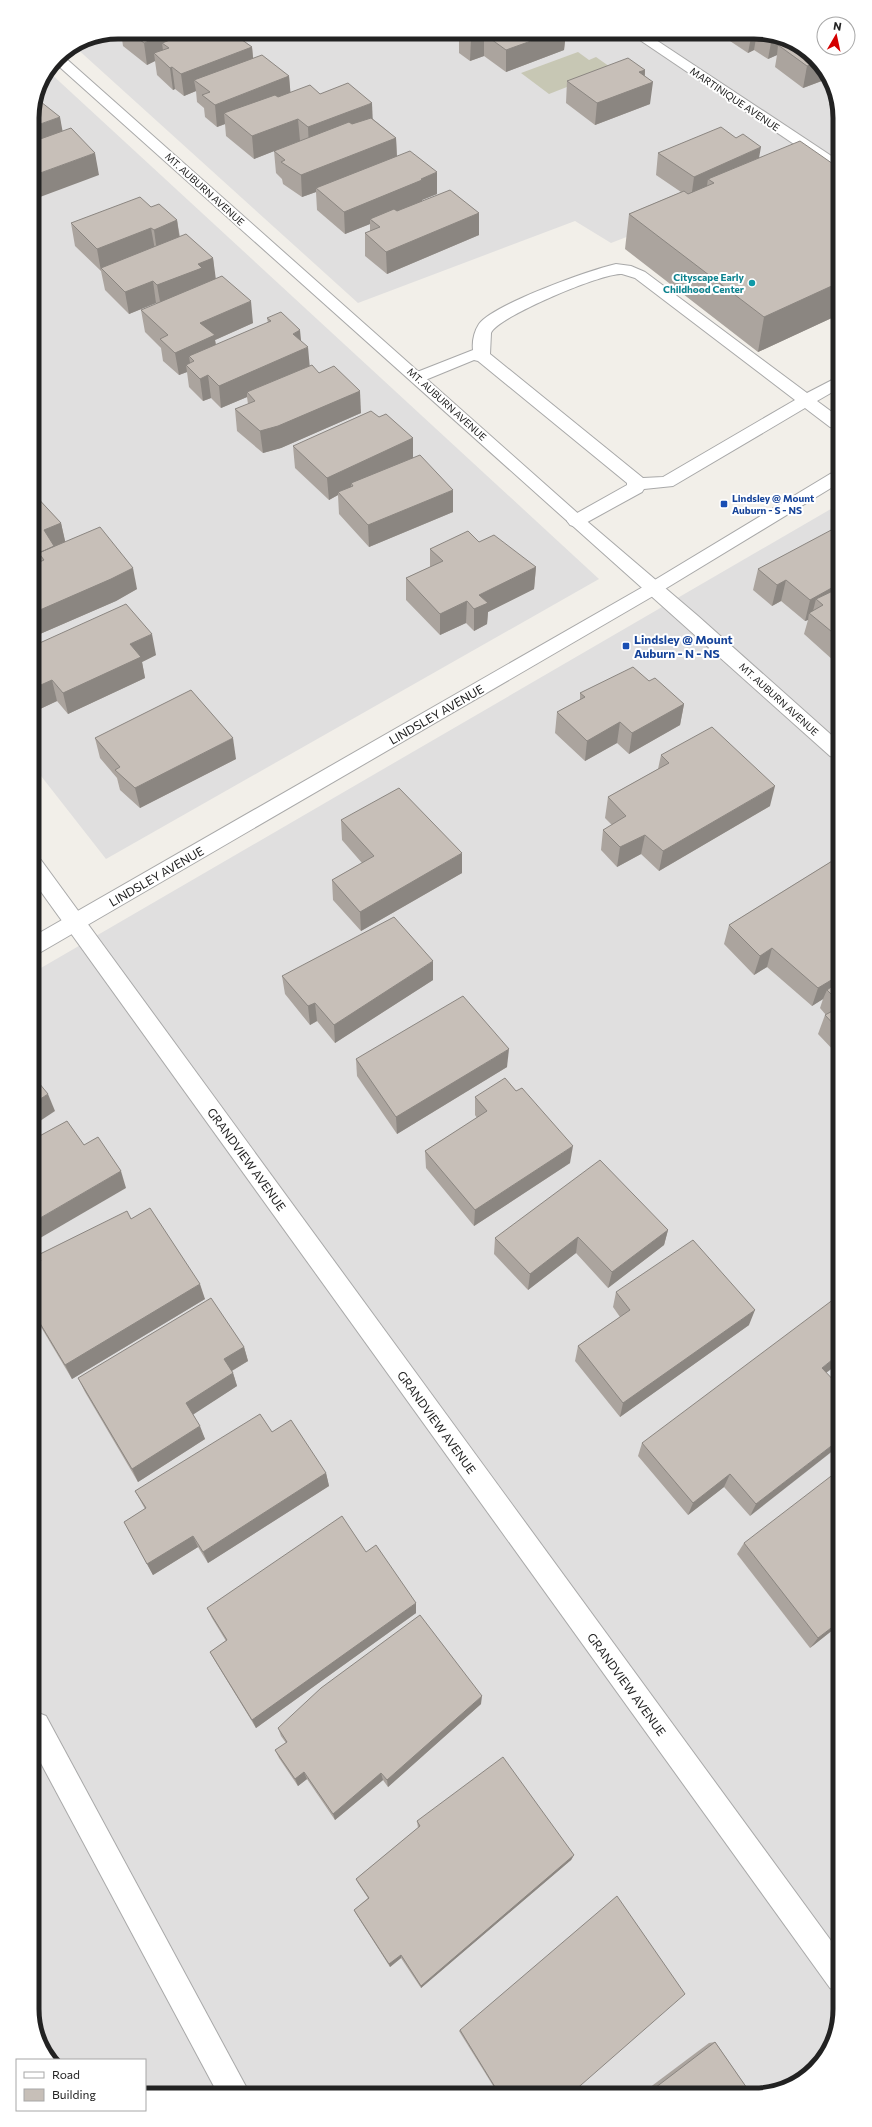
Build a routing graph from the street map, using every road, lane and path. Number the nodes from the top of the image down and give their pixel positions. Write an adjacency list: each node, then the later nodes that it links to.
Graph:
1 (646, 39): 3 (street, MARTINIQUE AVENUE)
2 (62, 63): 5 (street, MT. AUBURN AVENUE)
3 (833, 164)
4 (482, 356): 5 (street); 7 (street); 10 (street)
5 (418, 378): 11 (street, MT. AUBURN AVENUE)
6 (833, 385): 7 (street)
7 (805, 400): 8 (street); 10 (street)
8 (833, 421)
9 (833, 480): 12 (street, LINDSLEY AVENUE)
10 (637, 484): 11 (street)
11 (576, 522): 12 (street, MT. AUBURN AVENUE)
12 (654, 588): 13 (street, MT. AUBURN AVENUE); 15 (street, LINDSLEY AVENUE)
13 (833, 747)
14 (39, 873): 15 (street, GRANDVIEW AVENUE)
15 (75, 922): 16 (street, LINDSLEY AVENUE); 18 (street, GRANDVIEW AVENUE)
16 (39, 943)
17 (39, 1732): 19 (street)
18 (833, 1968)
19 (231, 2088)

